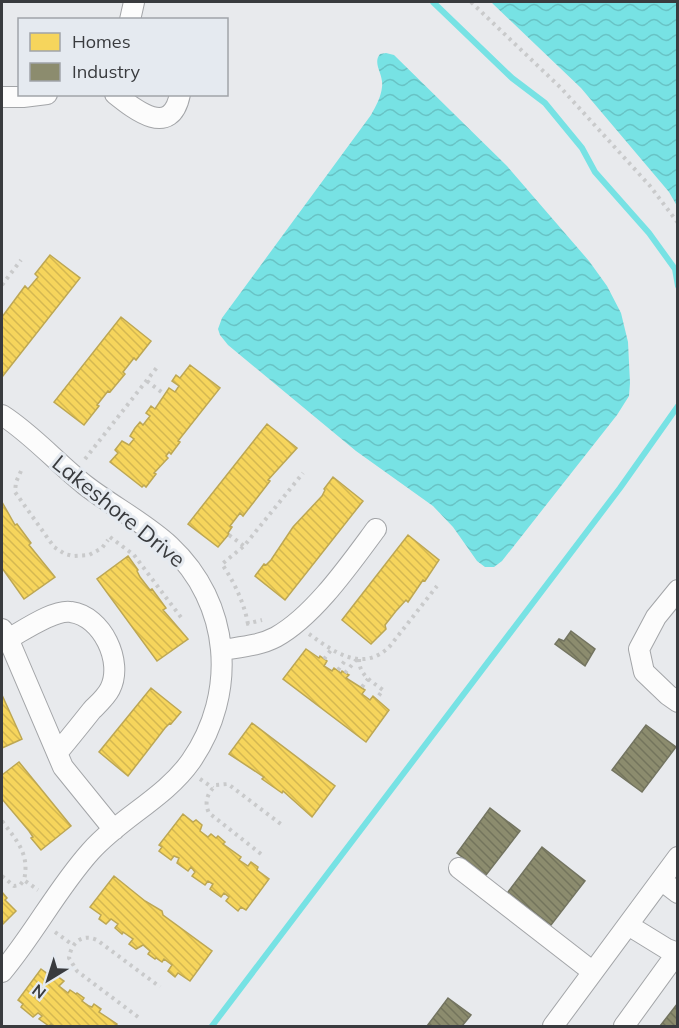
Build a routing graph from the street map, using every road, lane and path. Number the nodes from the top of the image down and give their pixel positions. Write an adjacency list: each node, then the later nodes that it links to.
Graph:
1 (134, 2): 3 (street)
2 (471, 2): 8 (path)
3 (130, 18)
4 (35, 96): 7 (street)
5 (118, 96): 6 (street)
6 (179, 96)
7 (2, 97)
8 (678, 223)
9 (21, 260): 10 (path)
10 (2, 285)
11 (158, 366): 12 (path)
12 (147, 381): 13 (path); 15 (path)
13 (164, 394)
14 (2, 415): 27 (street, Lakeshore Drive)
15 (78, 467)
16 (21, 471): 23 (path)
17 (303, 473): 20 (path)
18 (376, 529): 27 (street)
19 (228, 535): 20 (path)
20 (244, 546): 24 (path)
21 (437, 586): 31 (path)
22 (678, 590): 37 (street)
23 (183, 620)
24 (248, 624)
25 (303, 630): 28 (path)
26 (5, 634): 38 (street); 38 (street)
27 (222, 650): 43 (street, Lakeshore Drive)
28 (331, 650): 29 (path); 30 (path)
29 (347, 658): 31 (path); 32 (path)
30 (324, 659)
31 (358, 659): 33 (path); 34 (path)
32 (338, 670)
33 (345, 673)
34 (368, 679): 35 (path); 36 (path)
35 (362, 687)
36 (377, 698)
37 (678, 702)
38 (57, 753): 43 (street)
39 (195, 774): 40 (path)
40 (213, 788): 42 (path); 44 (path)
41 (2, 821): 48 (path)
42 (282, 825)
43 (114, 830): 56 (street, Lakeshore Drive)
44 (261, 854)
45 (678, 857): 49 (street)
46 (459, 868): 57 (street)
47 (2, 876): 48 (path)
48 (24, 880): 51 (path)
49 (661, 880): 50 (street); 52 (street)
50 (678, 893)
51 (44, 894)
52 (628, 925): 55 (street); 57 (street)
53 (50, 928): 54 (path)
54 (73, 945): 58 (path); 59 (path)
55 (677, 953): 61 (street)
56 (2, 972)
57 (593, 972): 60 (street)
58 (160, 987)
59 (138, 1017)
60 (553, 1026)
61 (624, 1026)

